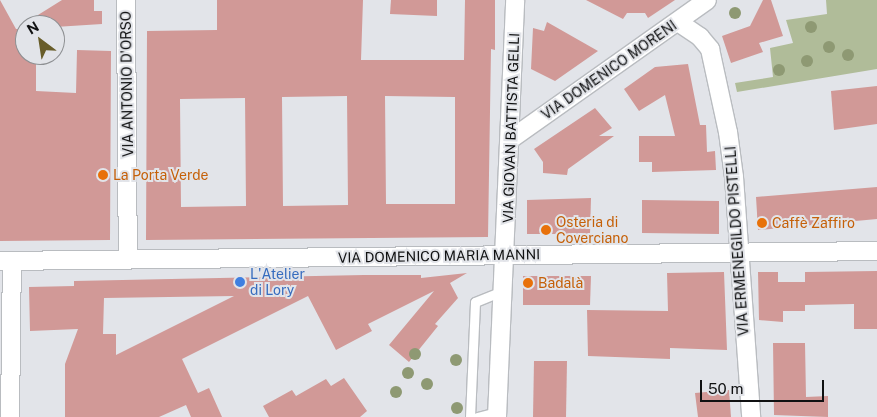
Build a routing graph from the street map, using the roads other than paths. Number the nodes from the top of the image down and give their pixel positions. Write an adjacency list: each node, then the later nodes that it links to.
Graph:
1 (126, 0): 9 (street, VIA ANTONIO D'ORSO)
2 (515, 0): 5 (street, VIA GIOVAN BATTISTA GELLI)
3 (707, 0): 4 (street, VIA DOMENICO MORENI)
4 (678, 22): 5 (street, VIA DOMENICO MORENI); 7 (street, VIA ERMENEGILDO PISTELLI)
5 (511, 139): 8 (street, VIA GIOVAN BATTISTA GELLI)
6 (877, 251): 7 (street, VIA DOMENICO MARIA MANNI)
7 (739, 255): 8 (street, VIA DOMENICO MARIA MANNI); 16 (street, VIA ERMENEGILDO PISTELLI)
8 (506, 256): 9 (street, VIA DOMENICO MARIA MANNI); 11 (street, VIA GIOVAN BATTISTA GELLI)
9 (128, 258): 10 (street, VIA DOMENICO MARIA MANNI)
10 (6, 261): 13 (street)
11 (504, 290): 12 (street, VIA GIOVAN BATTISTA GELLI); 14 (lane)
12 (497, 414): 15 (lane)
13 (10, 417)
14 (470, 417)
15 (477, 417)
16 (751, 417)

